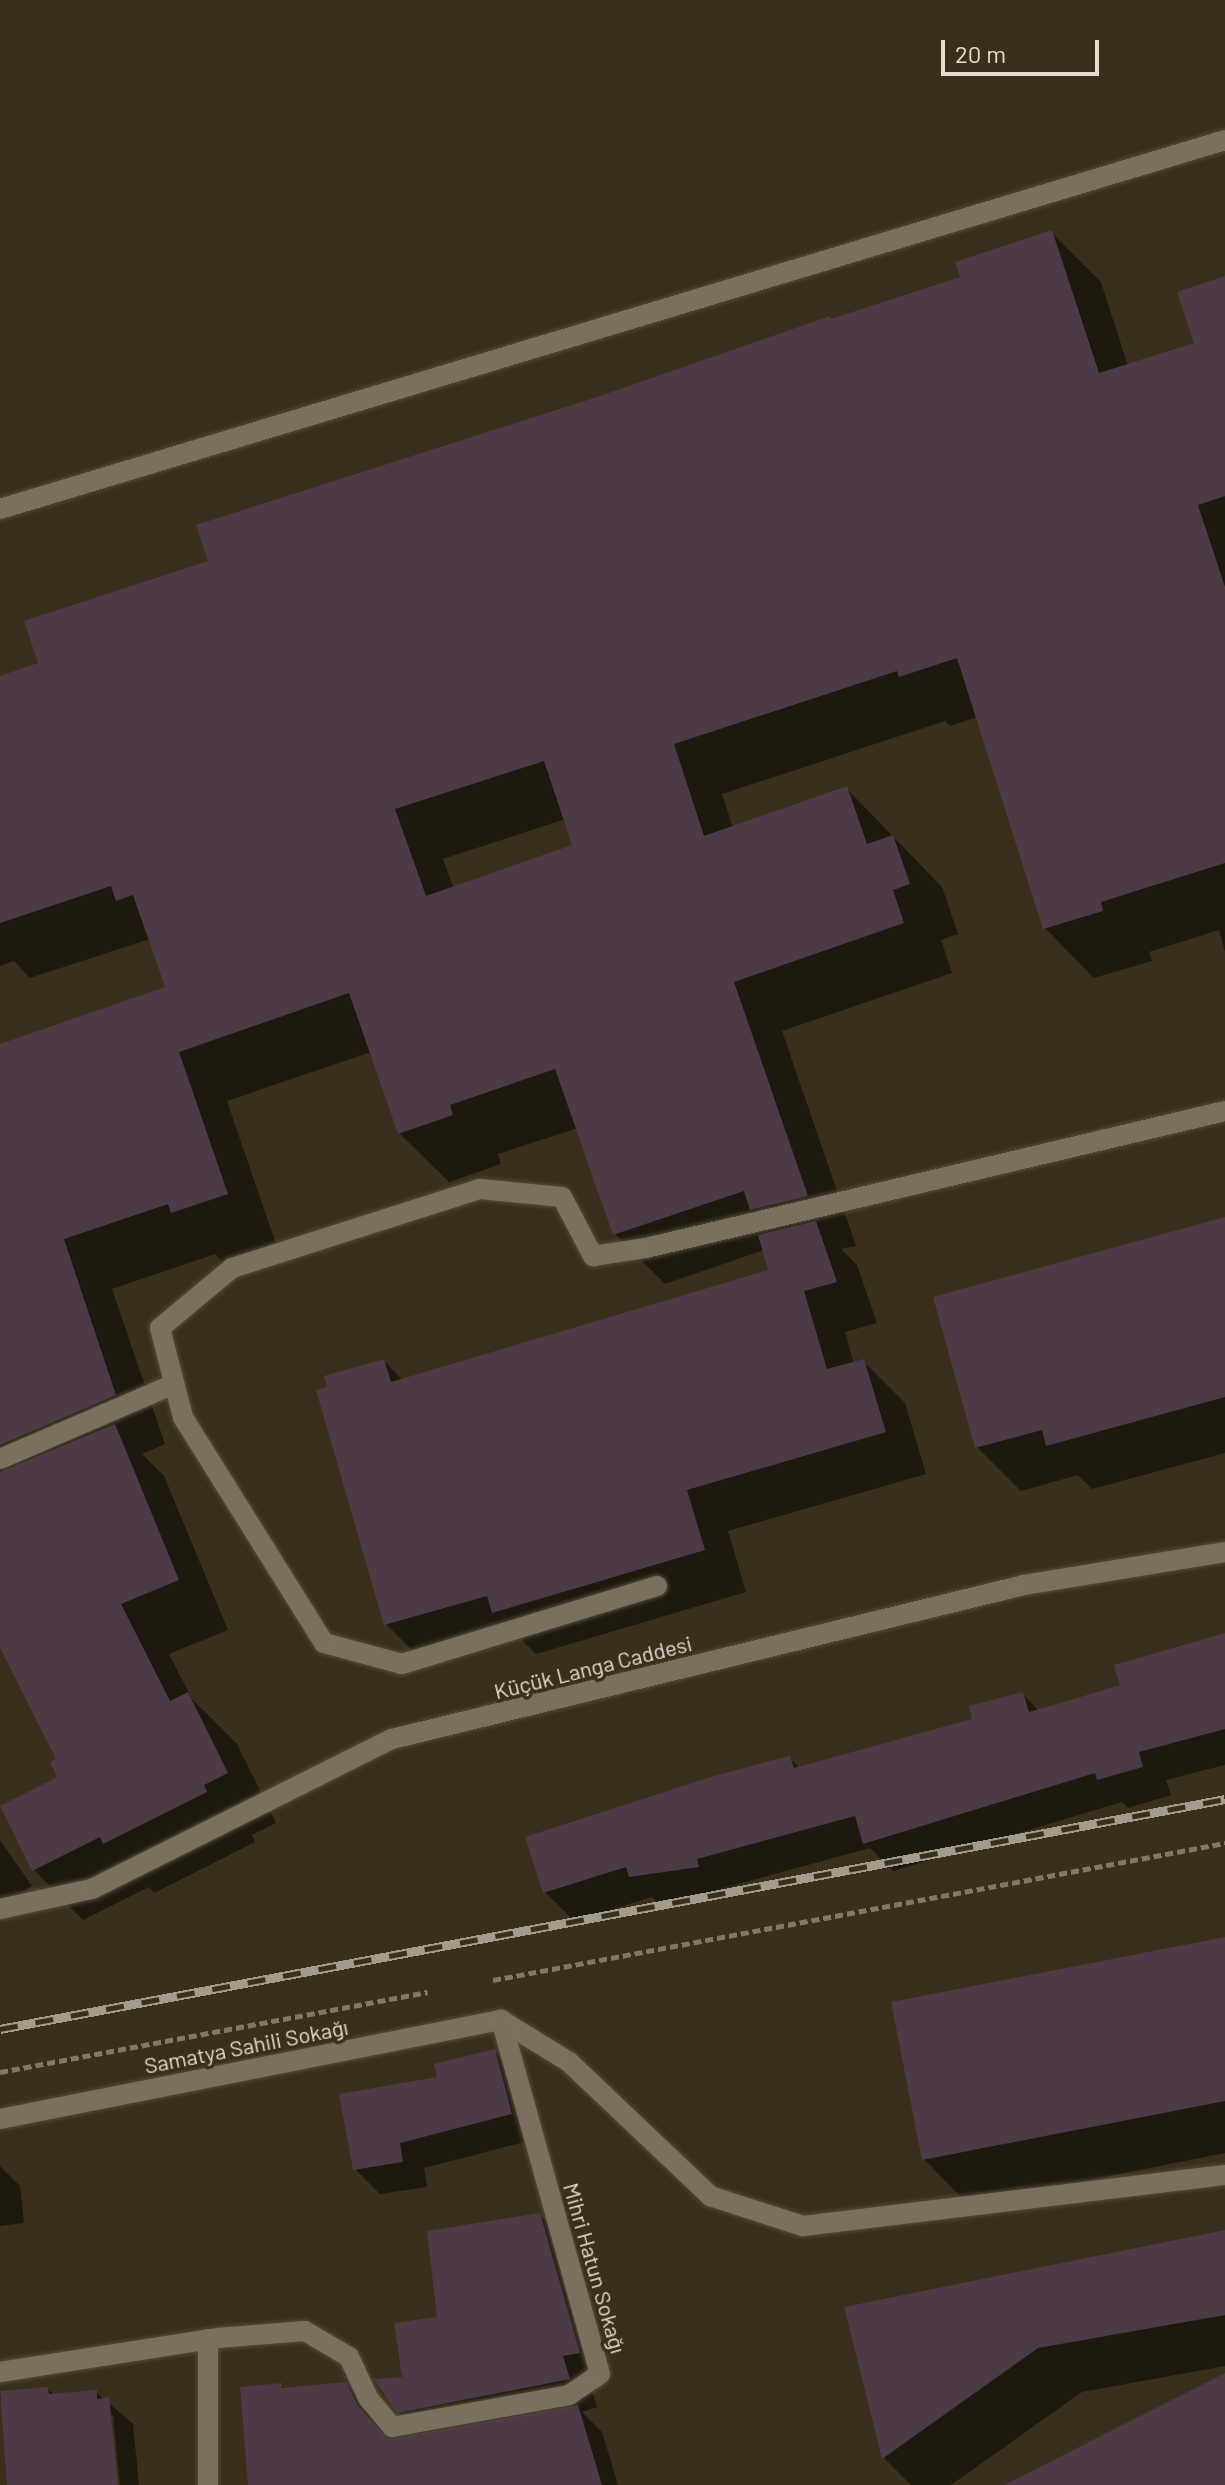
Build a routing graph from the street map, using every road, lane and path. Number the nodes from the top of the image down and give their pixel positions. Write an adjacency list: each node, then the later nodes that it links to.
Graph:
1 (1225, 140): 2 (street)
2 (0, 509)
3 (1225, 1111): 4 (street)
4 (172, 1385): 5 (street); 7 (street)
5 (0, 1459)
6 (1225, 1552): 9 (street, Küçük Langa Caddesi)
7 (657, 1586)
8 (1225, 1843): 10 (path)
9 (0, 1909)
10 (491, 1981)
11 (444, 1989): 13 (path)
12 (501, 2020): 14 (street, Samatya Sahili Sokağı); 15 (street); 16 (street, Mihri Hatun Sokağı)
13 (0, 2072)
14 (0, 2119)
15 (1225, 2175)
16 (208, 2339): 17 (street, Mihri Hatun Sokağı); 18 (street)
17 (0, 2372)
18 (208, 2485)

